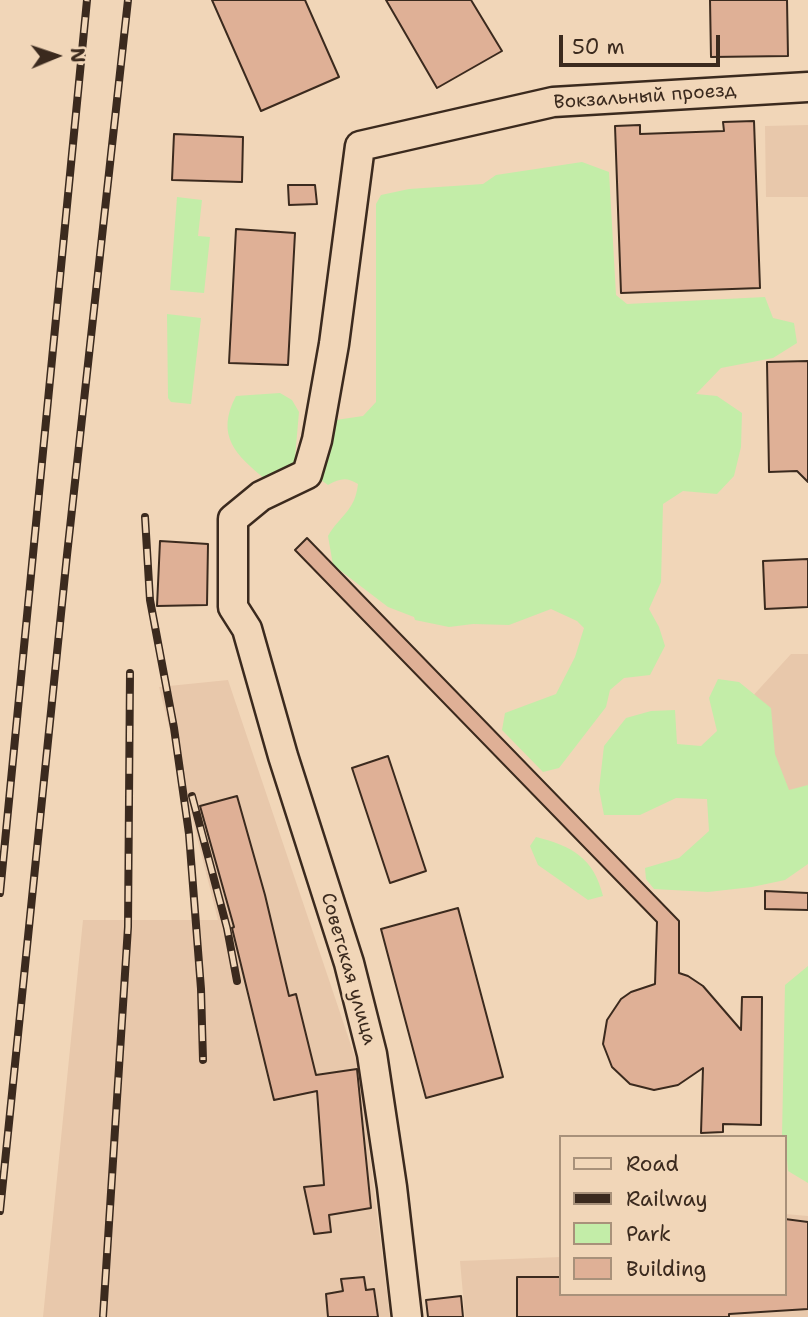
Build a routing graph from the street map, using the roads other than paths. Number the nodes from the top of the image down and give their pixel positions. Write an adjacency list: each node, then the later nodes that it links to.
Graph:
1 (808, 88): 2 (street, Вокзальный проезд)
2 (360, 146): 3 (street, Советская улица)
3 (407, 1317)

